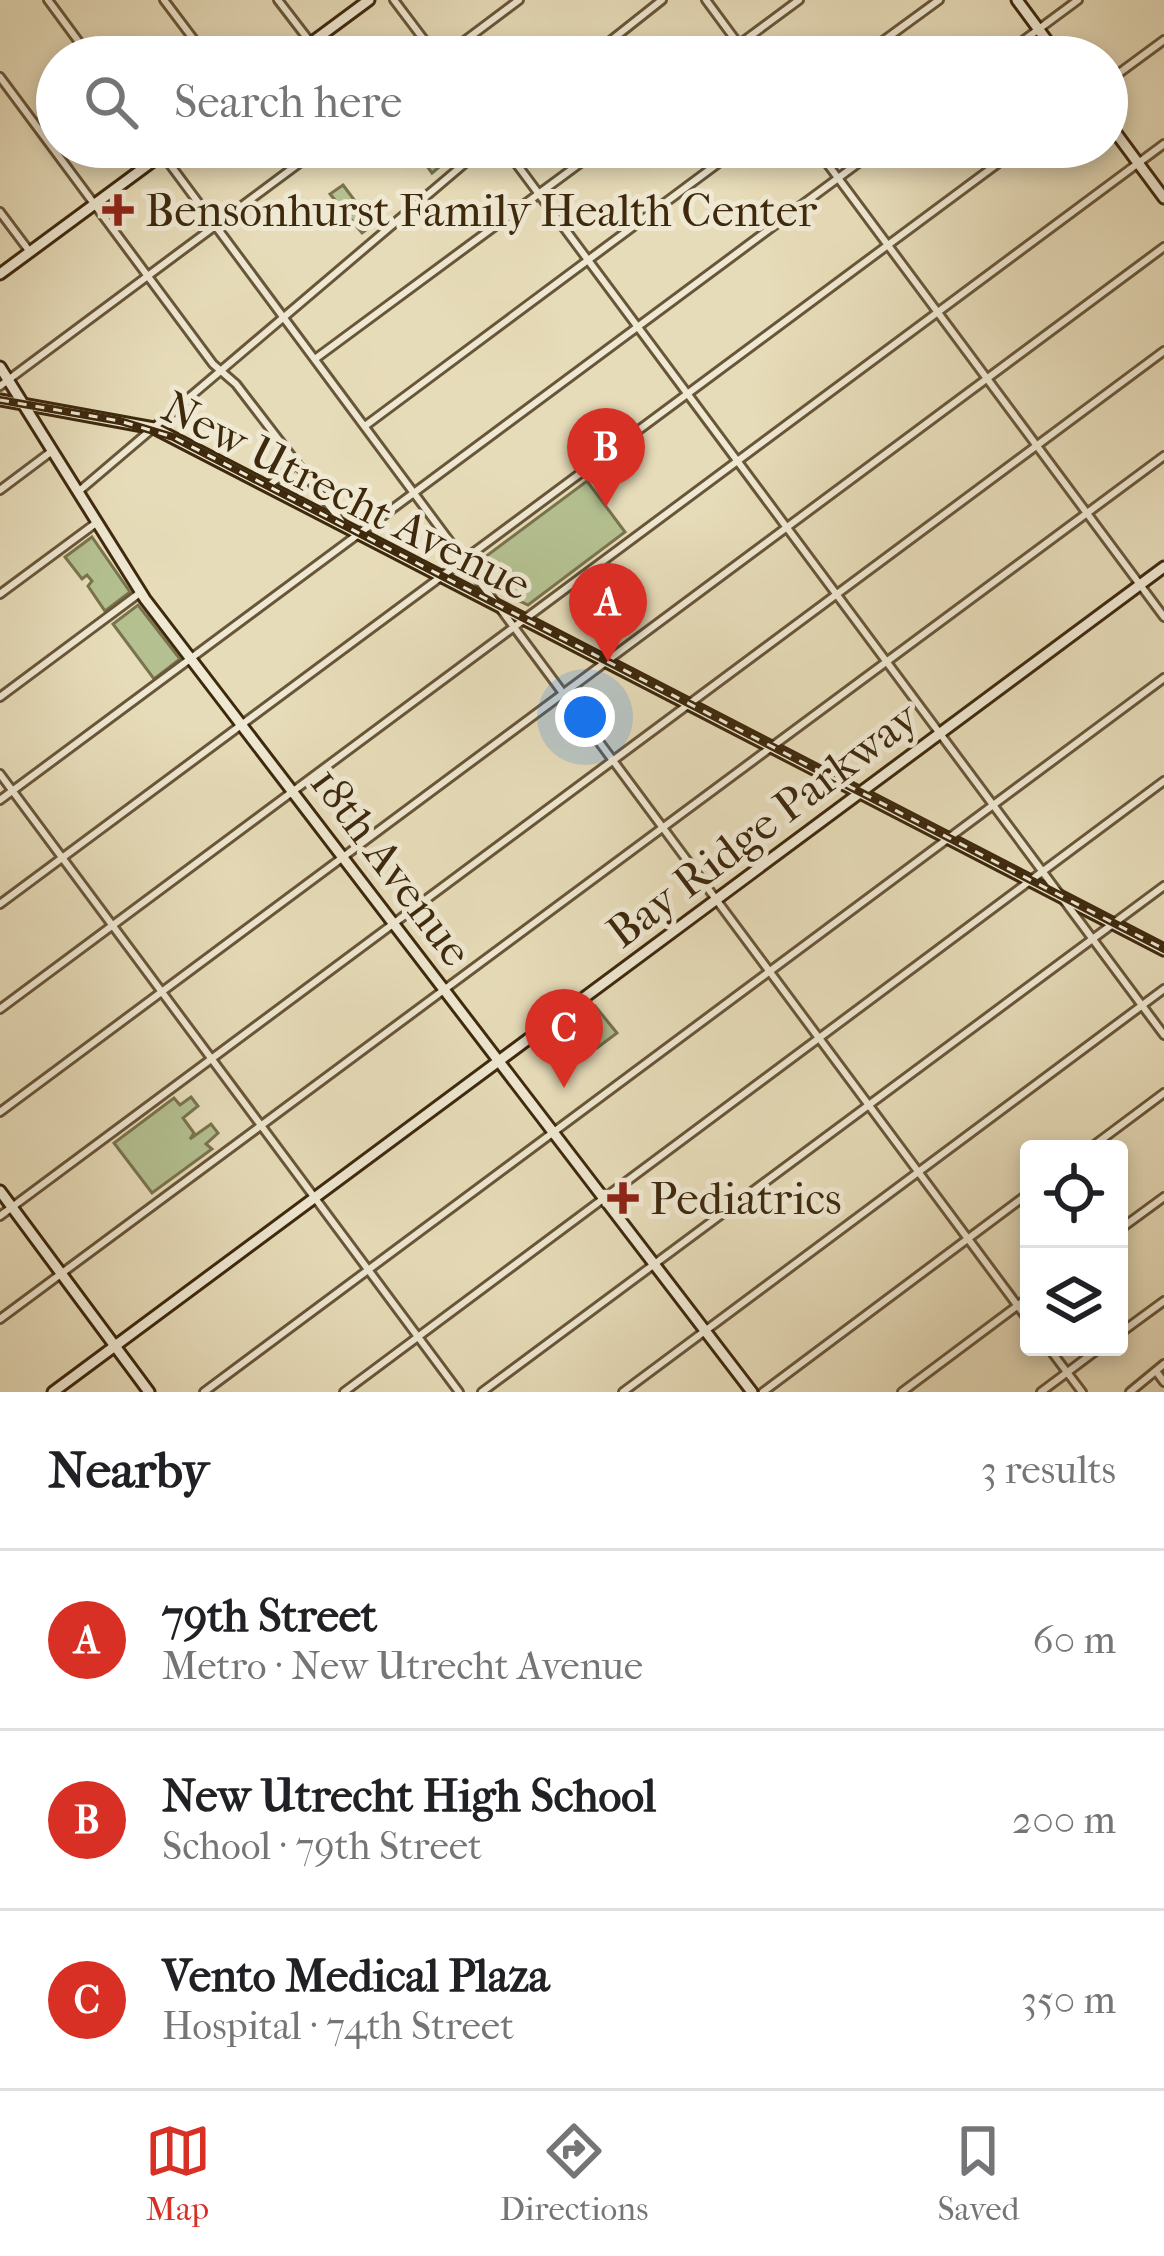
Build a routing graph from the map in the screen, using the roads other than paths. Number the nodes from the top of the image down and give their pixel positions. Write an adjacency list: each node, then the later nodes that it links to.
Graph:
1 (48, 0): 14 (street)
2 (164, 0): 15 (street)
3 (278, 0): 16 (street)
4 (369, 0): 17 (street)
5 (394, 0): 18 (street)
6 (519, 0): 19 (street)
7 (662, 0): 20 (street)
8 (706, 0): 21 (street)
9 (799, 0): 22 (street)
10 (939, 0): 23 (street)
11 (1017, 0): 13 (street)
12 (1078, 0): 13 (street)
13 (1039, 29): 24 (street); 25 (street)
14 (75, 36)
15 (191, 36)
16 (305, 36)
17 (322, 36)
18 (423, 36)
19 (469, 36)
20 (617, 36)
21 (733, 36)
22 (750, 36)
23 (890, 36)
24 (1030, 36)
25 (1044, 36)
26 (1164, 40): 27 (street)
27 (1128, 67)
28 (0, 77): 29 (street)
29 (36, 126)
30 (1164, 144): 32 (street)
31 (1128, 150): 32 (street)
32 (1138, 163): 46 (street); 56 (street)
33 (67, 168): 47 (street)
34 (139, 168): 47 (street)
35 (176, 168): 49 (street)
36 (294, 168): 49 (street)
37 (459, 168): 57 (street)
38 (520, 168): 45 (street)
39 (573, 168): 45 (street)
40 (712, 168): 53 (street)
41 (831, 168): 44 (street)
42 (852, 168): 44 (street)
43 (992, 168): 50 (street)
44 (838, 178): 50 (street); 58 (street)
45 (539, 193): 53 (street); 60 (street)
46 (1164, 198)
47 (94, 204): 52 (street); 55 (street)
48 (0, 212): 52 (street)
49 (215, 226): 55 (street); 57 (street)
50 (888, 245): 56 (street); 65 (street)
51 (1164, 247): 63 (street)
52 (30, 252): 54 (street)
53 (589, 260): 58 (street); 68 (street)
54 (0, 274)
55 (148, 276): 62 (street); 64 (street)
56 (937, 312): 63 (street); 73 (street)
57 (285, 317): 60 (street); 62 (street)
58 (638, 327): 65 (street); 78 (street)
59 (1164, 351): 70 (street)
60 (315, 359): 68 (street)
61 (0, 368): 64 (street, 18th Avenue)
62 (221, 371): 69 (street); 74 (street)
63 (987, 379): 70 (street); 82 (street)
64 (4, 383): 67 (street, 18th Avenue)
65 (689, 394): 73 (street); 84 (street)
66 (0, 400): 67 (street, New Utrecht Avenue)
67 (23, 405): 69 (street, New Utrecht Avenue); 71 (street, 18th Avenue)
68 (365, 426): 78 (street)
69 (154, 428): 75 (street, New Utrecht Avenue); 77 (street)
70 (1036, 446): 79 (street); 90 (street)
71 (52, 451): 76 (street); 77 (street, 18th Avenue)
72 (1164, 456): 79 (street)
73 (738, 460): 82 (street); 93 (street)
74 (296, 464): 75 (street); 81 (street)
75 (267, 487): 81 (street, New Utrecht Avenue)
76 (0, 490)
77 (78, 492): 80 (street, 18th Avenue)
78 (415, 493): 83 (street); 84 (street)
79 (1088, 512): 87 (street); 98 (street)
80 (96, 523): 88 (street, 18th Avenue); 89 (street)
81 (343, 524): 83 (street, New Utrecht Avenue)
82 (787, 528): 90 (street); 97 (street)
83 (361, 533): 86 (street, New Utrecht Avenue); 96 (street)
84 (465, 560): 86 (street); 91 (street)
85 (1164, 566): 87 (street, Bay Ridge Parkway)
86 (442, 577): 91 (street, New Utrecht Avenue); 103 (street)
87 (1140, 584): 92 (street); 104 (street, Bay Ridge Parkway)
88 (140, 592): 96 (street, 18th Avenue); 101 (street)
89 (0, 594)
90 (836, 595): 98 (street); 102 (street)
91 (499, 607): 93 (street, New Utrecht Avenue)
92 (1164, 617)
93 (518, 624): 94 (street, New Utrecht Avenue); 95 (street); 110 (street)
94 (538, 628): 95 (street); 97 (street, New Utrecht Avenue)
95 (528, 646): 100 (street)
96 (192, 659): 103 (street, 18th Avenue); 109 (street)
97 (605, 662): 100 (street); 102 (street, New Utrecht Avenue)
98 (886, 662): 104 (street); 105 (street)
99 (1164, 678): 113 (street)
100 (564, 694): 106 (street); 116 (street)
101 (0, 697)
102 (689, 704): 105 (street, New Utrecht Avenue); 106 (street)
103 (242, 725): 110 (street, 18th Avenue); 117 (street)
104 (939, 734): 111 (street, Bay Ridge Parkway); 113 (street)
105 (771, 746): 111 (street, New Utrecht Avenue); 114 (street)
106 (614, 760): 114 (street); 124 (street)
107 (0, 773): 109 (street)
108 (1164, 782): 118 (street)
109 (13, 791): 112 (street); 117 (street)
110 (293, 791): 116 (street, 18th Avenue); 126 (street)
111 (859, 793): 115 (street, New Utrecht Avenue); 122 (street, Bay Ridge Parkway)
112 (0, 800)
113 (993, 806): 115 (street); 118 (street)
114 (662, 827): 122 (street); 131 (street)
115 (948, 838): 119 (street, New Utrecht Avenue); 129 (street)
116 (344, 857): 124 (street, 18th Avenue); 132 (street)
117 (63, 858): 123 (street); 126 (street)
118 (1043, 871): 119 (street); 121 (street)
119 (1032, 880): 121 (street, New Utrecht Avenue); 136 (street)
120 (1164, 886): 125 (street)
121 (1056, 893): 125 (street, New Utrecht Avenue); 127 (street)
122 (716, 899): 129 (street); 138 (street, Bay Ridge Parkway)
123 (0, 904)
124 (394, 923): 131 (street, 18th Avenue); 137 (street)
125 (1114, 923): 127 (street); 128 (street, New Utrecht Avenue)
126 (112, 925): 132 (street); 134 (street)
127 (1093, 938): 133 (street); 140 (street)
128 (1164, 950)
129 (769, 971): 136 (street); 143 (street)
130 (1164, 989): 133 (street)
131 (445, 990): 138 (street, 18th Avenue); 142 (street)
132 (162, 992): 137 (street); 141 (street)
133 (1142, 1005): 135 (street); 145 (street)
134 (0, 1009)
135 (1164, 1035)
136 (819, 1038): 140 (street); 149 (street)
137 (211, 1058): 142 (street); 151 (street)
138 (499, 1061): 143 (street, 18th Avenue); 148 (street, Bay Ridge Parkway)
139 (1164, 1093): 144 (street)
140 (869, 1105): 145 (street); 155 (street)
141 (0, 1112)
142 (261, 1125): 148 (street); 157 (street)
143 (552, 1132): 149 (street, 18th Avenue); 156 (street)
144 (1101, 1140)
145 (918, 1172): 154 (street); 164 (street)
146 (0, 1191): 151 (street)
147 (1164, 1197): 153 (street)
148 (315, 1198): 156 (street); 166 (street, Bay Ridge Parkway)
149 (603, 1198): 155 (street, 18th Avenue); 165 (street)
150 (1020, 1200): 154 (street)
151 (12, 1207): 152 (street); 157 (street)
152 (0, 1216)
153 (1128, 1223)
154 (968, 1239): 160 (street); 181 (street)
155 (654, 1265): 164 (street, 18th Avenue); 178 (street)
156 (370, 1270): 165 (street); 175 (street)
157 (61, 1274): 162 (street); 166 (street)
158 (1164, 1300): 163 (street)
159 (1020, 1304): 160 (street)
160 (1017, 1306): 161 (street); 182 (street)
161 (1020, 1310)
162 (0, 1319)
163 (1128, 1327)
164 (705, 1330): 179 (street); 180 (street, 18th Avenue)
165 (419, 1336): 176 (street); 177 (street)
166 (114, 1346): 173 (street, Bay Ridge Parkway); 174 (street)
167 (1055, 1356): 171 (street)
168 (1089, 1356): 171 (street)
169 (1164, 1364): 170 (street)
170 (1156, 1371): 172 (street); 185 (street)
171 (1067, 1372): 183 (street); 184 (street)
172 (1164, 1382)
173 (52, 1392)
174 (149, 1392)
175 (204, 1392)
176 (344, 1392)
177 (459, 1392)
178 (482, 1392)
179 (623, 1392)
180 (752, 1392)
181 (763, 1392)
182 (902, 1392)
183 (1041, 1392)
184 (1082, 1392)
185 (1130, 1392)

